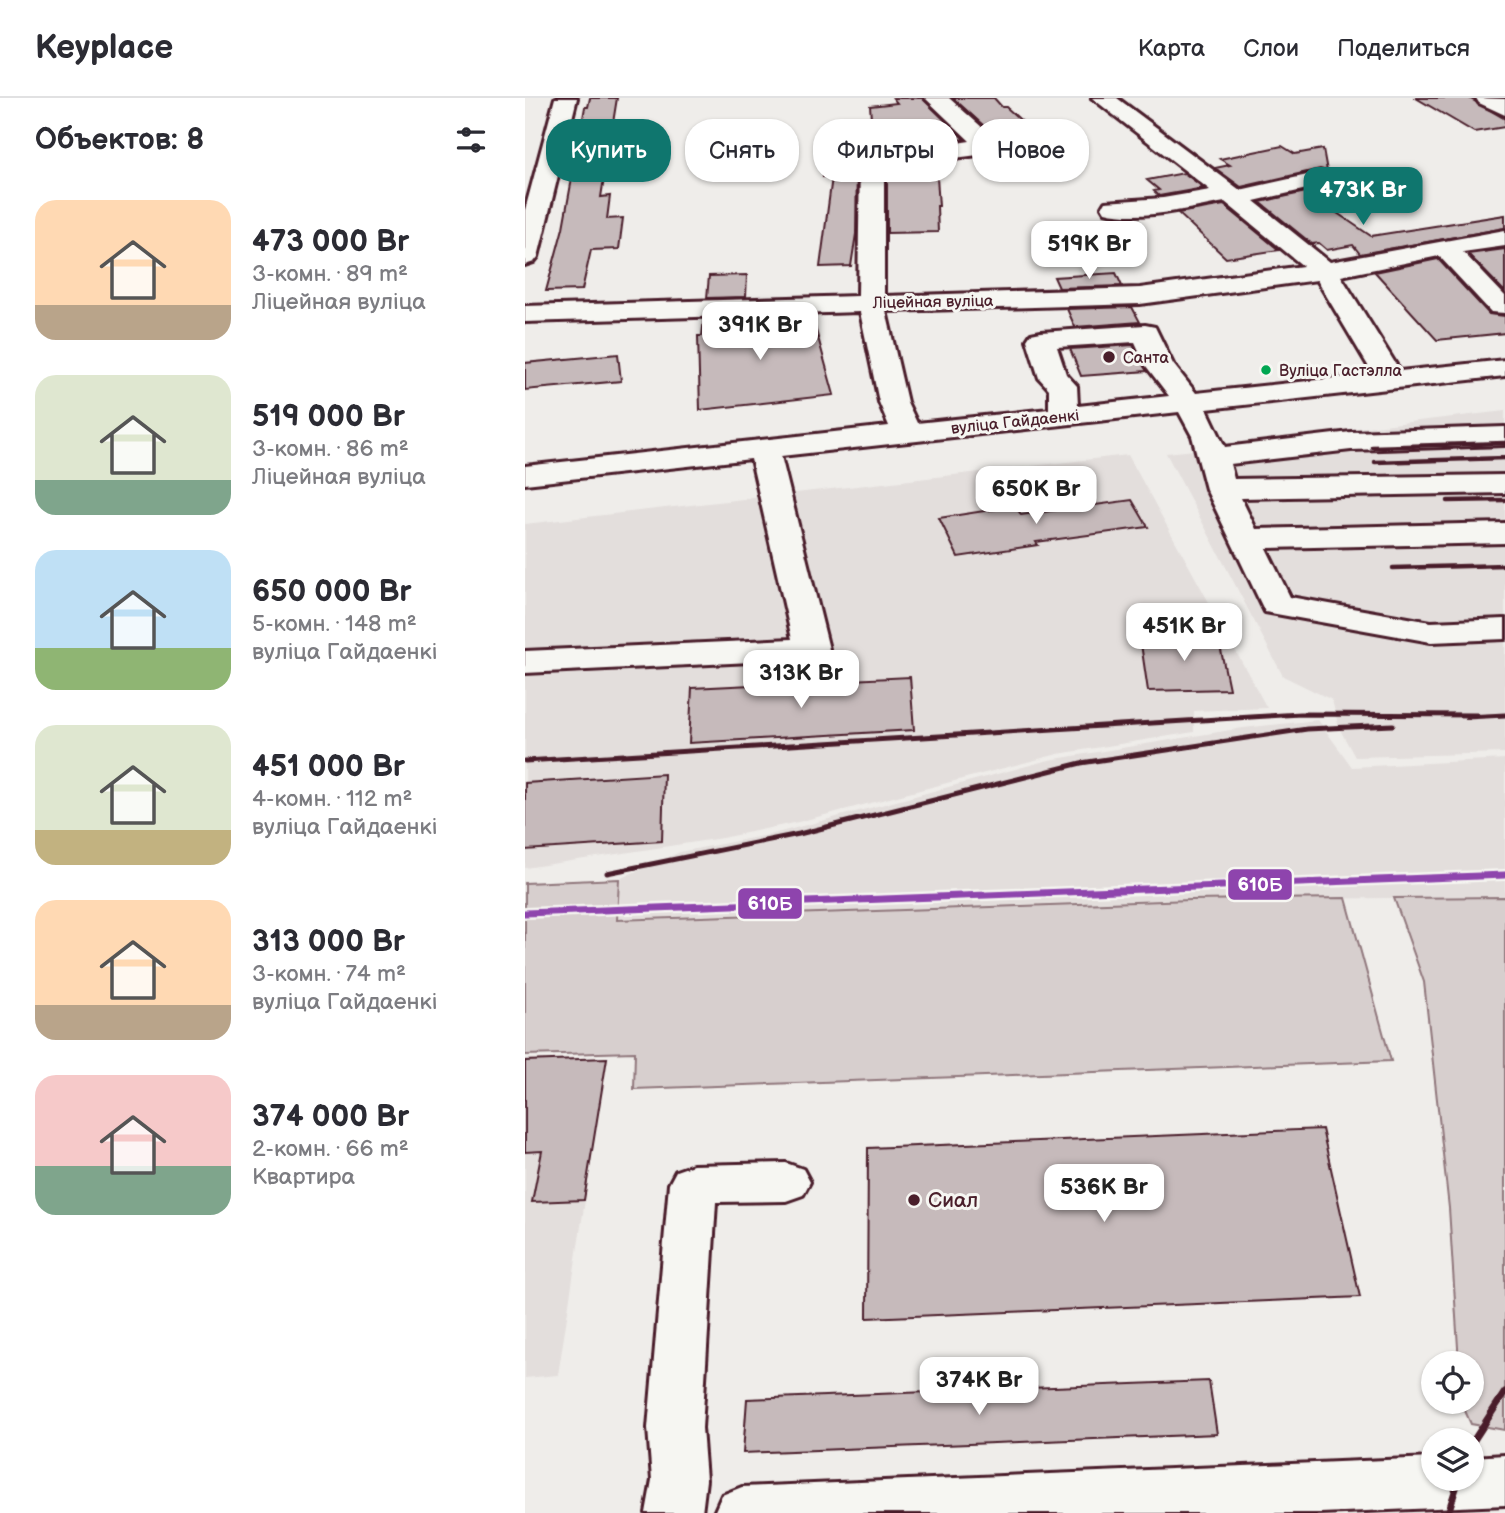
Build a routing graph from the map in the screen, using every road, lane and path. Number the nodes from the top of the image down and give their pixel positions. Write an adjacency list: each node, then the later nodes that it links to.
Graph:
1 (566, 98): 11 (street)
2 (936, 98): 13 (street)
3 (1103, 98): 7 (street)
4 (1487, 98): 5 (street)
5 (1505, 108)
6 (1321, 179): 7 (street)
7 (1233, 196): 8 (street); 12 (street)
8 (1114, 208)
9 (1505, 238): 10 (street, Ліцейная вуліца)
10 (1445, 247): 12 (street, Ліцейная вуліца); 14 (street)
11 (525, 257)
12 (1325, 271): 13 (street, Ліцейная вуліца); 17 (street)
13 (871, 303): 15 (street, Ліцейная вуліца); 20 (street)
14 (1500, 306)
15 (525, 314)
16 (1505, 368): 17 (street, вуліца Гайдаенкі)
17 (1391, 380): 18 (street, вуліца Гайдаенкі)
18 (1188, 402): 19 (street, вуліца Гайдаенкі); 19 (street); 23 (street)
19 (1065, 416): 20 (street, вуліца Гайдаенкі)
20 (907, 433): 22 (street, вуліца Гайдаенкі)
21 (1505, 436): 23 (street)
22 (764, 449): 24 (street, вуліца Гайдаенкі); 30 (street)
23 (1214, 457): 26 (street)
24 (525, 475)
25 (1505, 484): 26 (street)
26 (1221, 489): 28 (street)
27 (1505, 533): 28 (street)
28 (1244, 539): 29 (street)
29 (1505, 629)
30 (525, 662)
31 (786, 1182): 34 (street)
32 (1442, 1491): 33 (street)
33 (1214, 1502): 35 (street)
34 (674, 1513)
35 (742, 1513)

